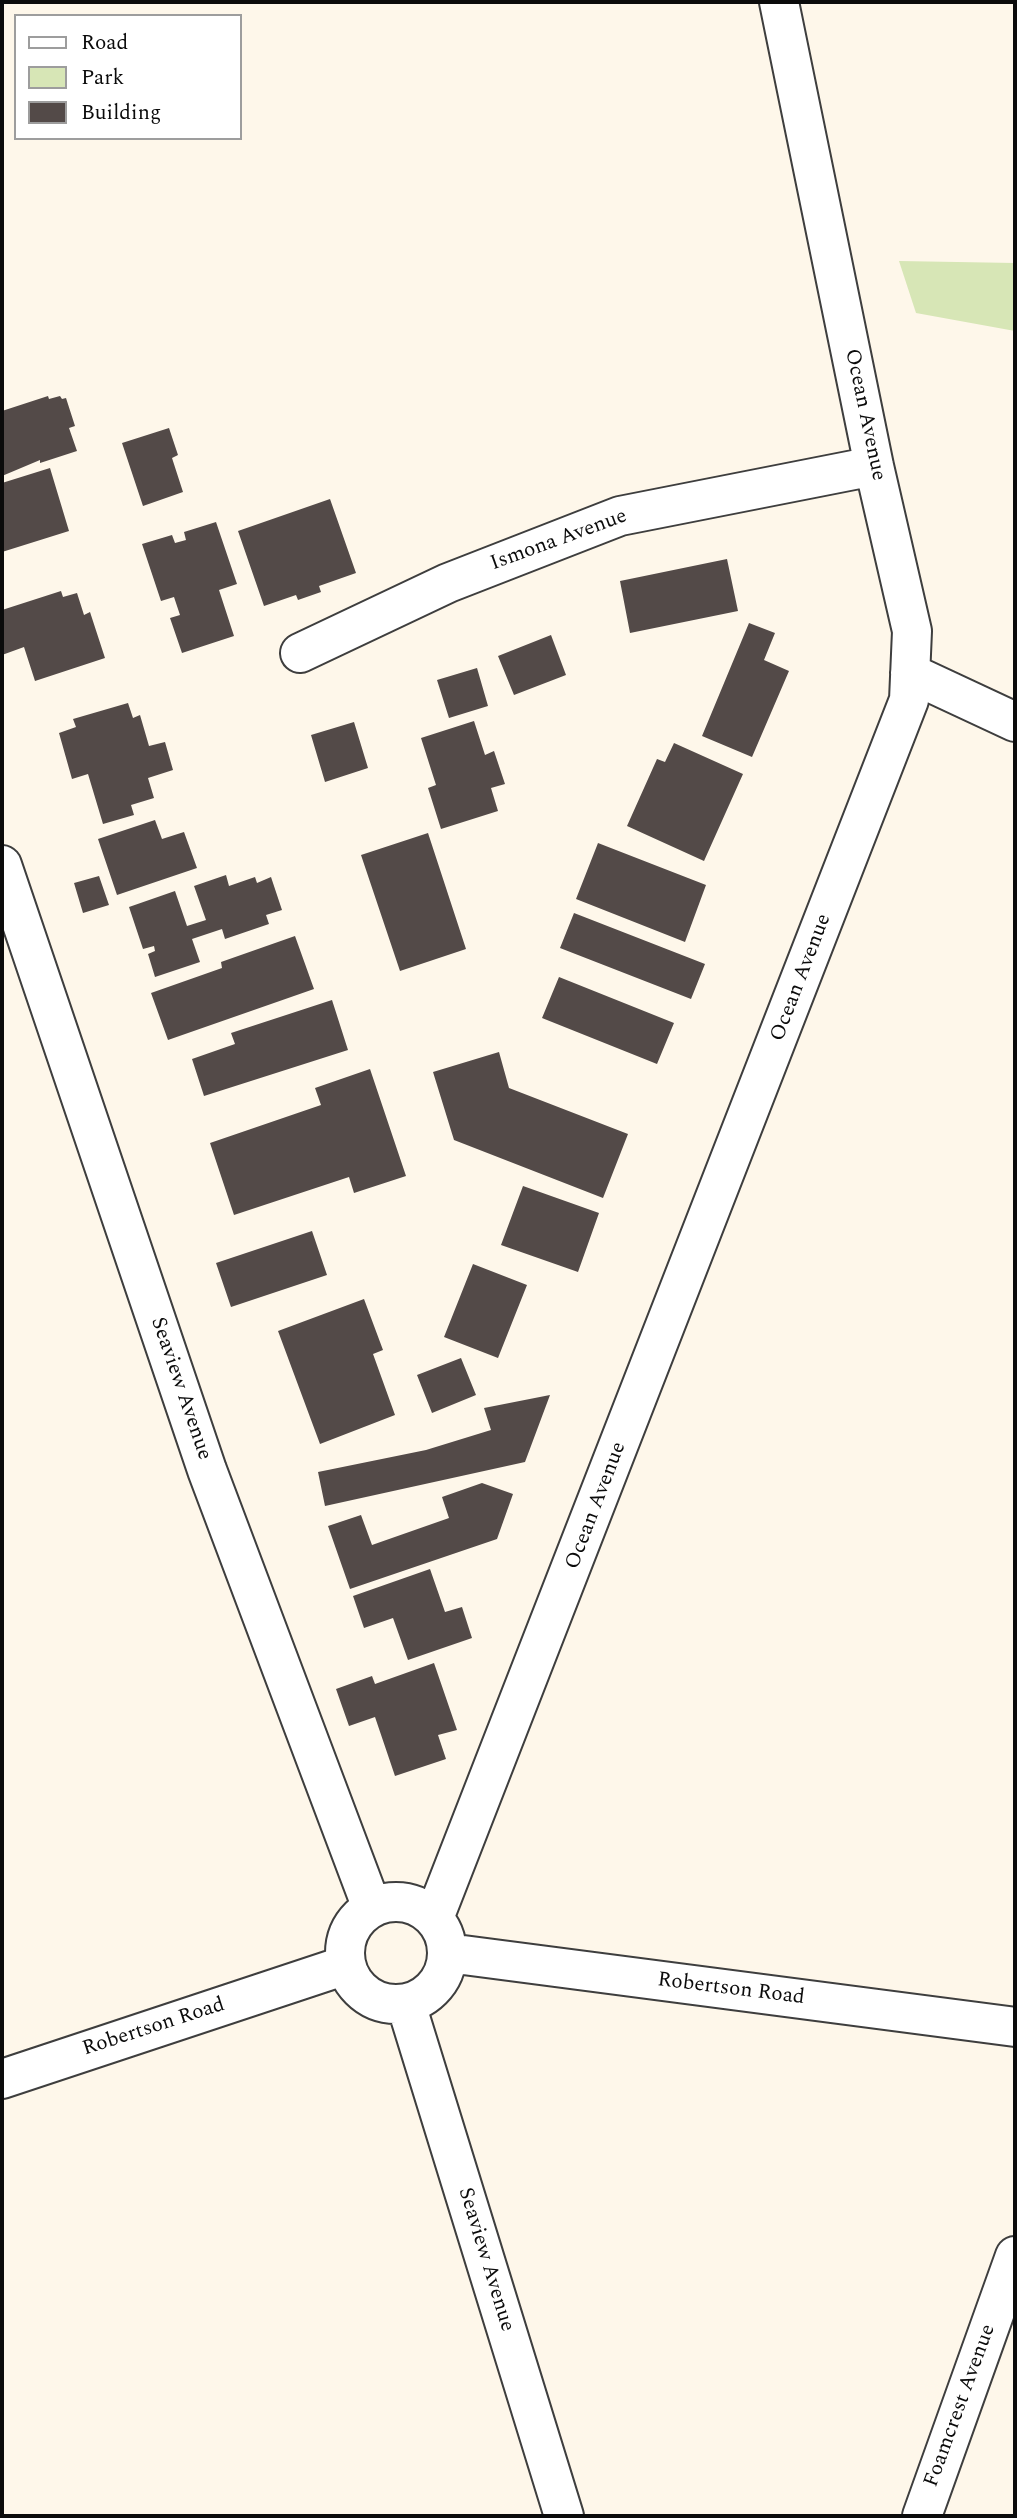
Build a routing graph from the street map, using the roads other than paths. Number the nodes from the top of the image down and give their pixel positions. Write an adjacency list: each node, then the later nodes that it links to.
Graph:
1 (779, 2): 2 (street, Ocean Avenue)
2 (874, 466): 3 (street, Ismona Avenue); 4 (street, Ocean Avenue)
3 (300, 653)
4 (910, 673): 5 (street); 8 (street, Ocean Avenue)
5 (1015, 722)
6 (2, 865): 7 (street, Seaview Avenue)
7 (372, 1908): 8 (street); 9 (street)
8 (441, 1936): 10 (street); 11 (street, Robertson Road)
9 (346, 1965): 10 (street); 12 (street, Robertson Road)
10 (406, 2004): 14 (street, Seaview Avenue)
11 (1015, 2027)
12 (2, 2078)
13 (1015, 2256): 15 (street, Foamcrest Avenue)
14 (564, 2516)
15 (922, 2516)

